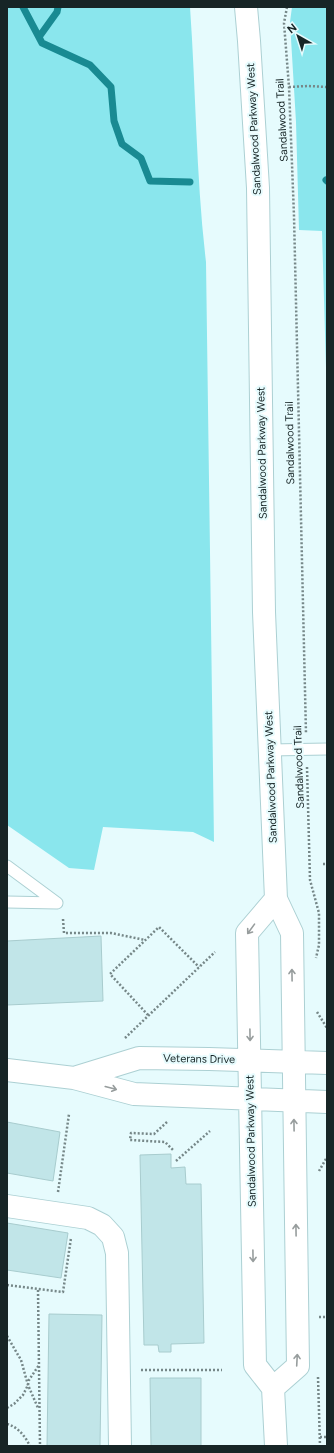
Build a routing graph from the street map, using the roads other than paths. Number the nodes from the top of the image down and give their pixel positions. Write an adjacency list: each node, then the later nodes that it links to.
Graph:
1 (246, 7): 3 (main road, Sandalwood Parkway West)
2 (327, 749): 3 (lane)
3 (270, 750): 5 (main road, Sandalwood Parkway West)
4 (7, 866): 6 (lane)
5 (276, 899): 7 (main road, Sandalwood Parkway West, one-way to 7); 8 (main road, Sandalwood Parkway West, one-way to 5)
6 (7, 902)
7 (250, 1060): 8 (main road, Veterans Drive); 11 (main road, Veterans Drive); 12 (main road, Sandalwood Parkway West)
8 (293, 1062): 9 (main road, Veterans Drive); 13 (main road, Sandalwood Parkway West)
9 (327, 1063)
10 (7, 1070): 11 (main road, Veterans Drive)
11 (74, 1078): 12 (main road, Veterans Drive, one-way to 12)
12 (251, 1099): 13 (main road, Veterans Drive); 16 (main road, Sandalwood Parkway West, one-way to 16)
13 (294, 1100): 14 (main road, Veterans Drive); 16 (main road, Sandalwood Parkway West, one-way to 13)
14 (327, 1102)
15 (7, 1206): 17 (main road)
16 (273, 1388): 18 (main road)
17 (120, 1446)
18 (276, 1446)

